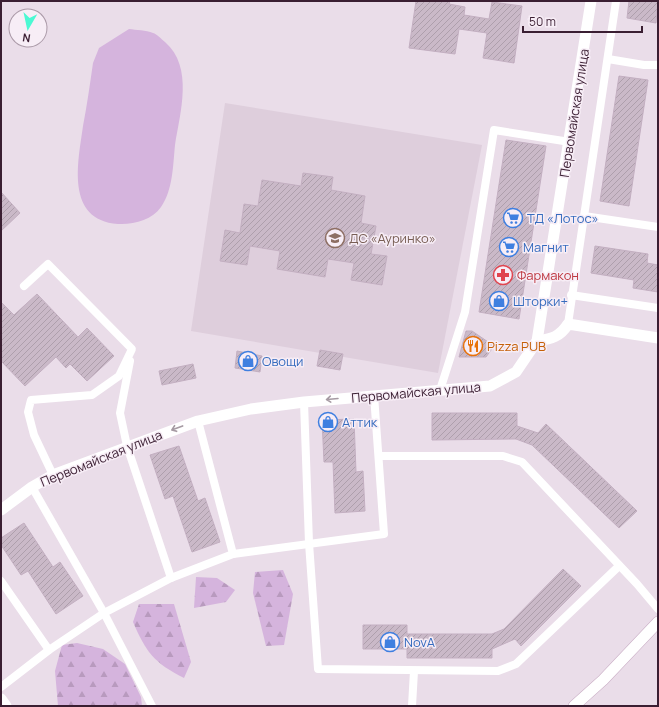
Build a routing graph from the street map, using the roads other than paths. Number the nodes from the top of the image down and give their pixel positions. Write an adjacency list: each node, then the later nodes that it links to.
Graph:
1 (591, 1): 5 (street, Первомайская улица)
2 (616, 1): 3 (lane, Первомайская улица)
3 (608, 59): 4 (lane); 6 (lane, Первомайская улица)
4 (658, 65)
5 (570, 142): 13 (street, Первомайская улица); 15 (lane)
6 (584, 216): 7 (lane); 9 (lane, Первомайская улица)
7 (658, 227)
8 (24, 286): 14 (lane)
9 (571, 295): 10 (lane); 11 (lane, Первомайская улица)
10 (658, 308)
11 (568, 324): 12 (street); 13 (street)
12 (658, 338)
13 (536, 341): 15 (street, Первомайская улица)
14 (132, 349): 19 (lane); 21 (lane)
15 (440, 390): 16 (street, Первомайская улица)
16 (374, 395): 17 (street, Первомайская улица, one-way to 17); 20 (lane)
17 (304, 402): 18 (street, Первомайская улица); 24 (lane)
18 (198, 421): 19 (street, Первомайская улица, one-way to 19); 25 (lane)
19 (127, 446): 21 (street, Первомайская улица); 27 (lane)
20 (379, 456): 24 (lane); 26 (lane)
21 (53, 476): 22 (street, Первомайская улица)
22 (32, 487): 23 (street, Первомайская улица); 30 (lane)
23 (1, 510)
24 (309, 543): 25 (lane); 33 (lane)
25 (233, 554): 27 (lane)
26 (620, 566): 29 (lane); 33 (lane)
27 (171, 578): 30 (lane)
28 (1, 581): 32 (lane)
29 (658, 609)
30 (104, 613): 32 (lane); 37 (lane)
31 (658, 622): 39 (street)
32 (49, 650): 34 (lane)
33 (414, 672): 38 (lane)
34 (1, 687)
35 (1, 698): 36 (street)
36 (6, 706)
37 (152, 706)
38 (412, 706)
39 (574, 706)

